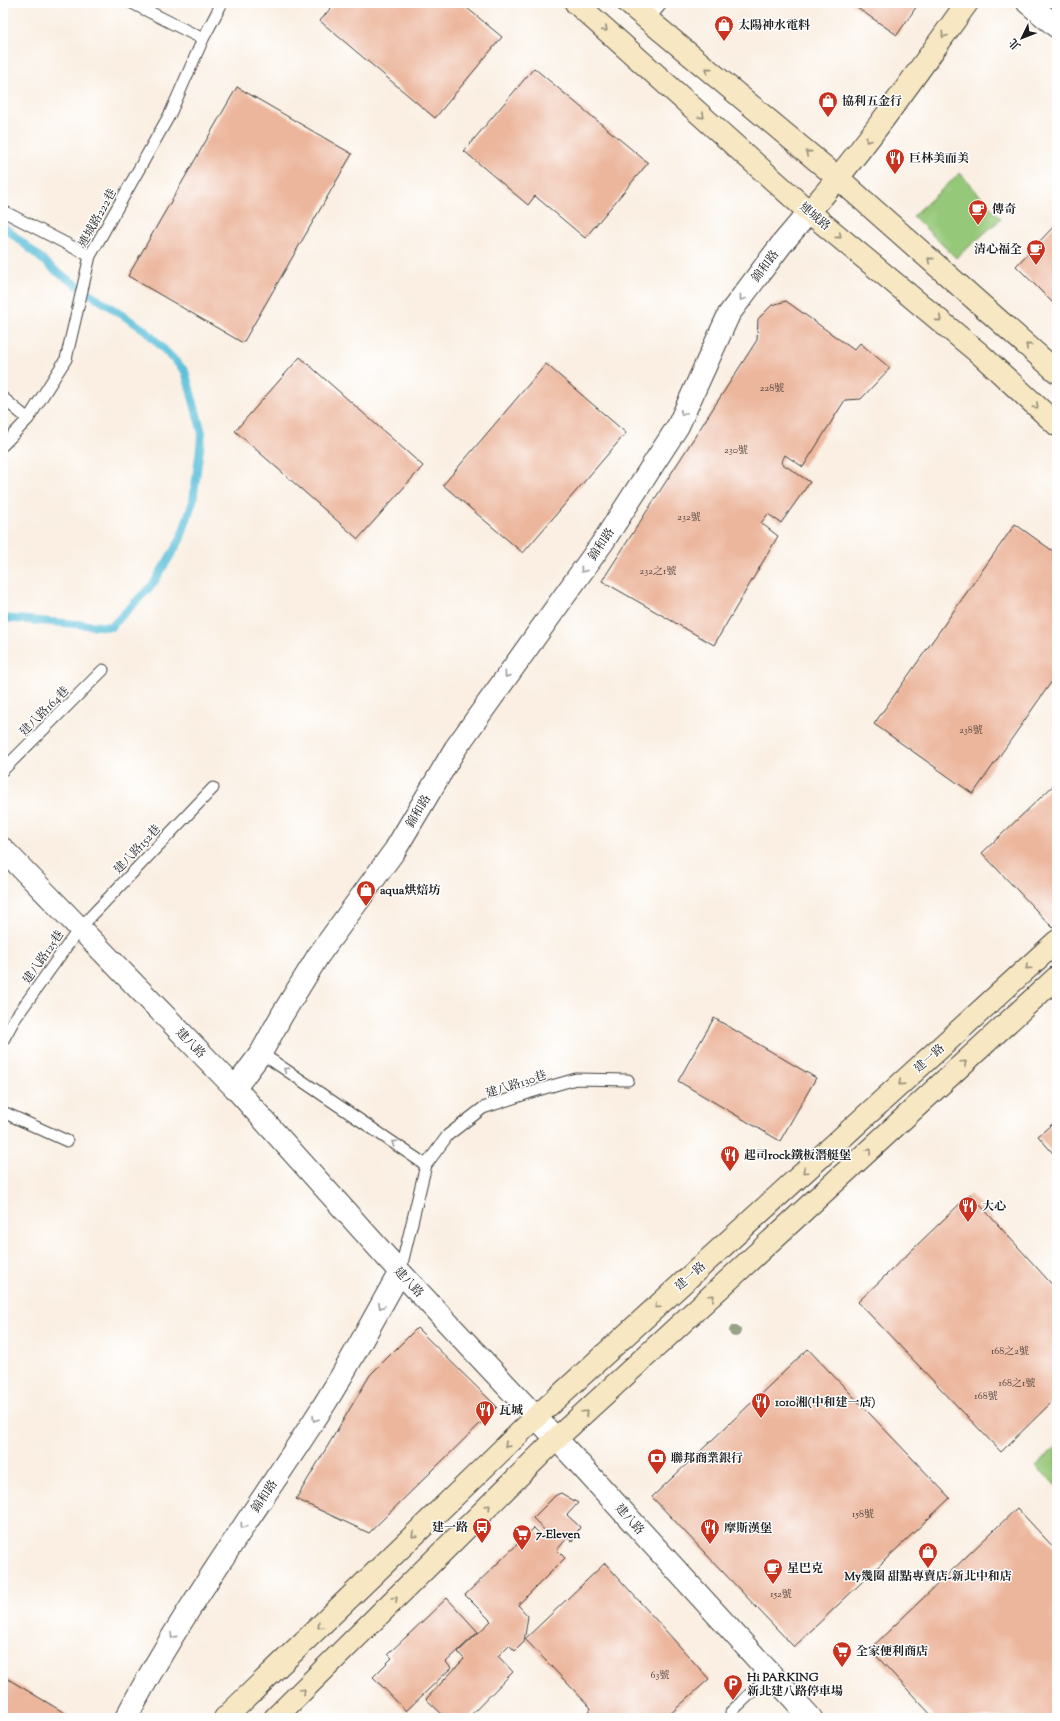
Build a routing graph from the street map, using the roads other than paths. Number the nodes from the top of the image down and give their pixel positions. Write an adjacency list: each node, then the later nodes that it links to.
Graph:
1 (132, 3): 10 (lane)
2 (222, 3): 10 (lane, 連城路222巷)
3 (576, 3): 13 (street, 連城路, one-way to 13)
4 (628, 3): 8 (street)
5 (662, 3): 8 (lane)
6 (967, 3): 11 (street, 錦和路, one-way to 11)
7 (1028, 3): 9 (street)
8 (648, 20): 11 (street, one-way to 8)
9 (1057, 27)
10 (203, 39): 14 (lane, 連城路222巷)
11 (838, 178): 13 (street, 錦和路); 15 (street, one-way to 11)
12 (3, 211): 14 (lane)
13 (808, 212): 18 (street, 連城路, one-way to 18); 28 (street, 錦和路, one-way to 28)
14 (90, 256): 17 (lane, 連城路222巷)
15 (1057, 372)
16 (3, 398): 17 (lane)
17 (28, 419): 19 (lane, 連城路222巷)
18 (1057, 425)
19 (3, 445)
20 (103, 670): 21 (lane, 建八路164巷)
21 (3, 770)
22 (213, 788): 24 (lane, 建八路152巷)
23 (3, 849): 24 (street, 建八路)
24 (79, 929): 27 (lane, 建八路125巷); 30 (street, 建八路)
25 (1057, 941): 35 (street, 建一路, one-way to 35)
26 (1057, 978): 36 (street, one-way to 26)
27 (3, 1040)
28 (261, 1053): 30 (street, 錦和路); 33 (lane, one-way to 28)
29 (628, 1080): 33 (lane, 建八路130巷)
30 (235, 1088): 34 (street, 建八路)
31 (3, 1112): 32 (lane)
32 (67, 1141)
33 (426, 1165): 34 (lane, 建八路130巷)
34 (400, 1272): 35 (street, 建八路); 39 (street, 錦和路, one-way to 39)
35 (535, 1418): 36 (street, 建八路); 40 (street, 建一路, one-way to 40)
36 (556, 1439): 37 (street, 建八路); 41 (street, one-way to 36)
37 (771, 1674): 38 (lane); 42 (street, 建八路)
38 (731, 1712)
39 (126, 1718)
40 (225, 1718)
41 (275, 1718)
42 (811, 1718)

